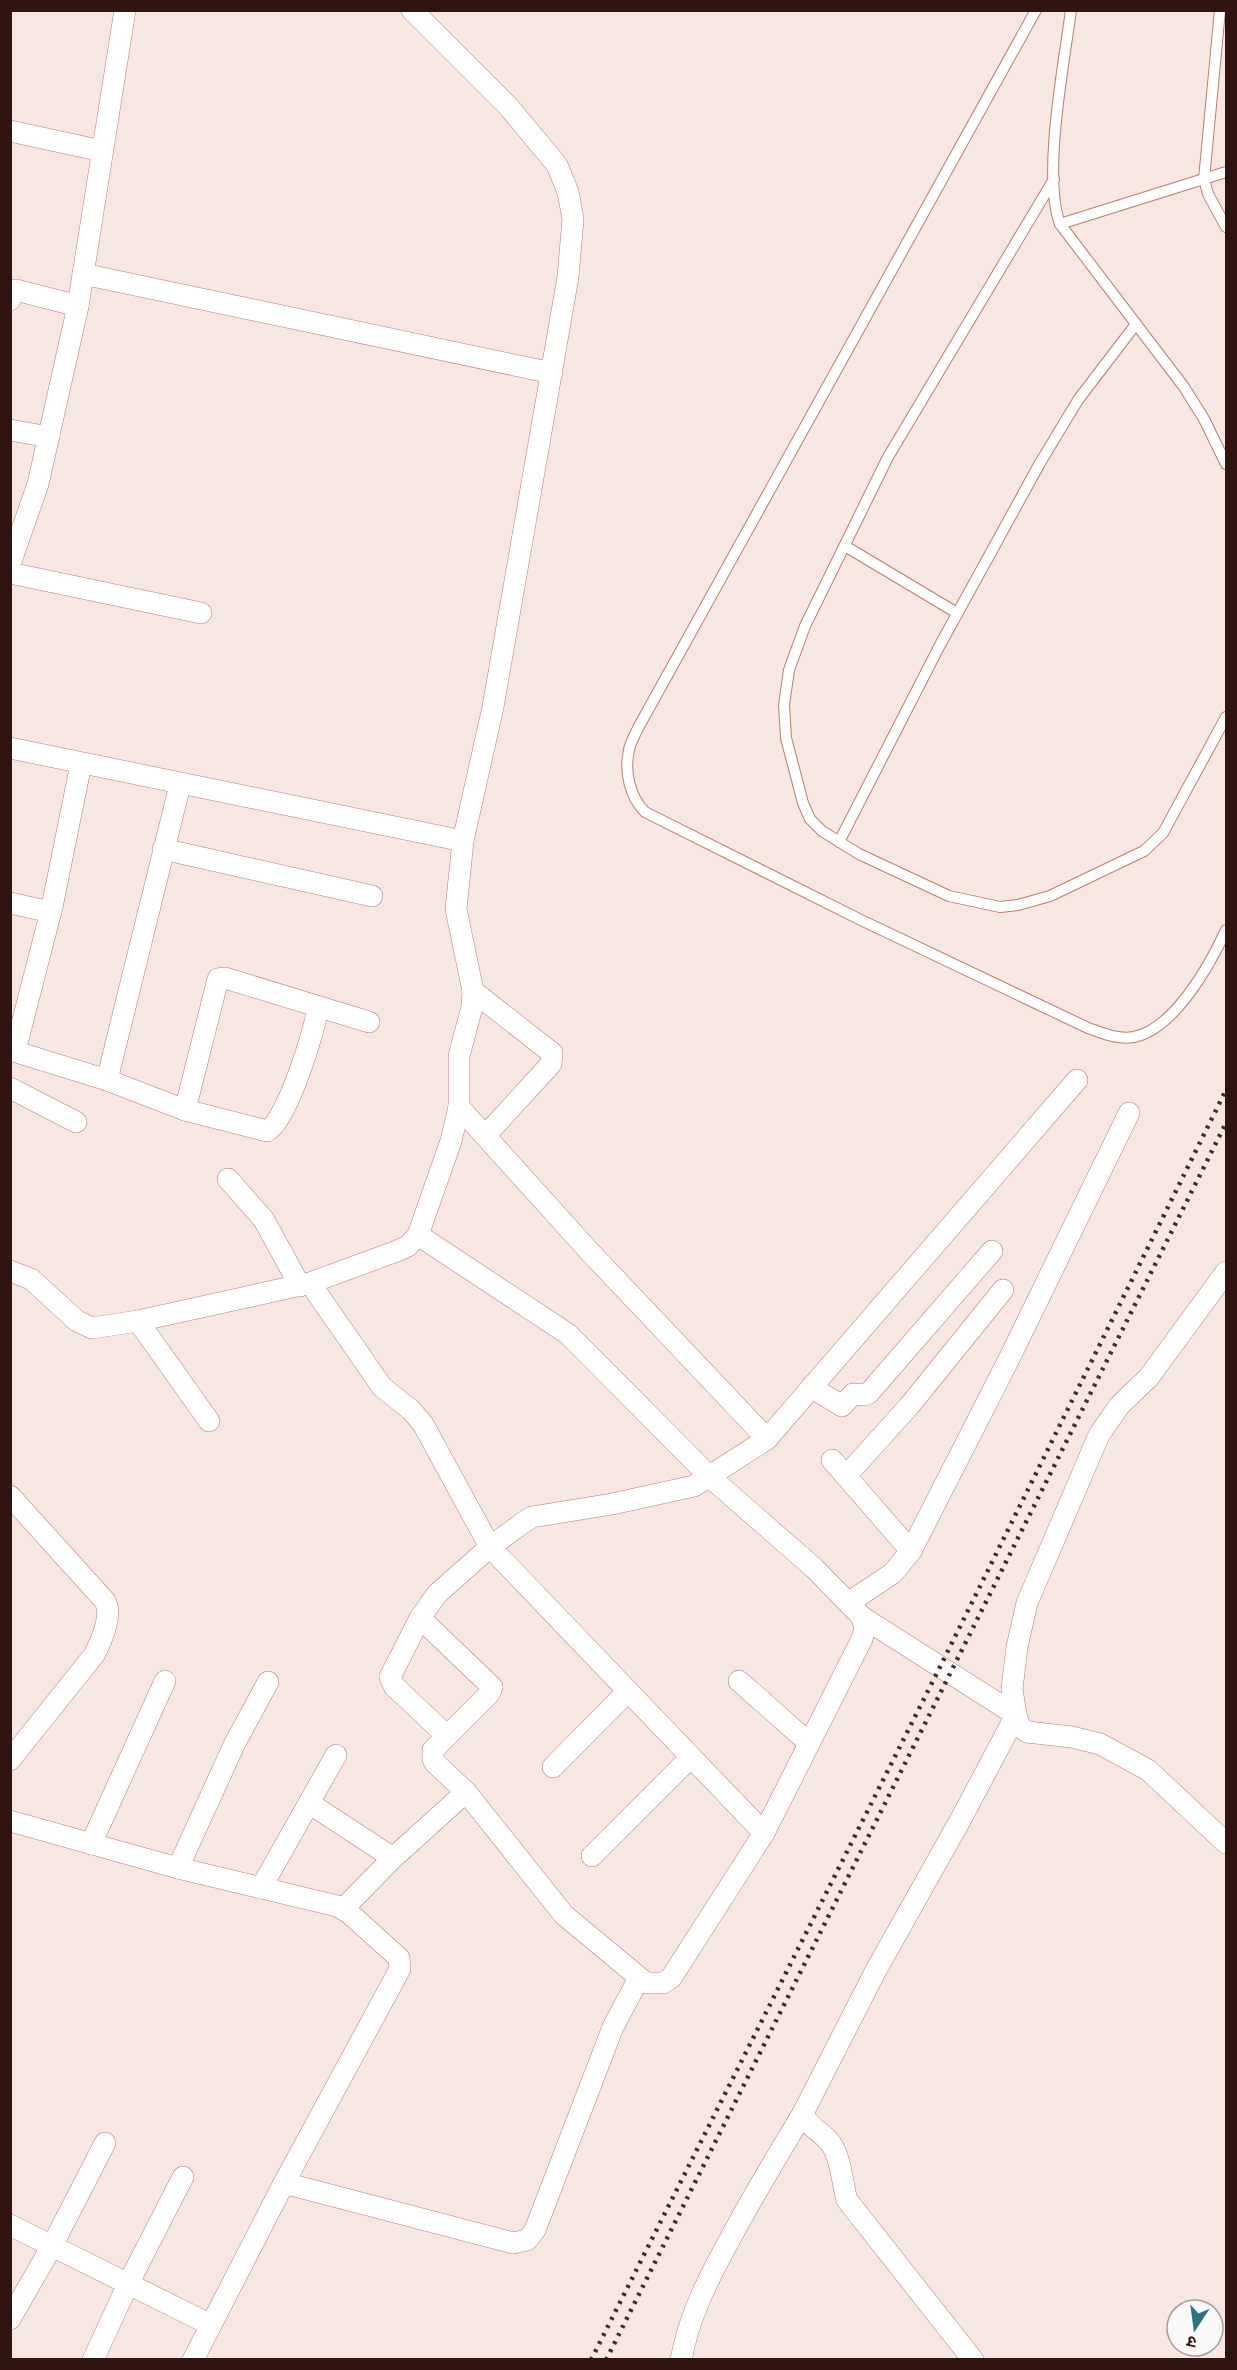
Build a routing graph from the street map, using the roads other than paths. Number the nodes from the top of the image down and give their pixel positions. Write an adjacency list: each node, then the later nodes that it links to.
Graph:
1 (125, 10): 7 (street)
2 (412, 10): 17 (street)
3 (1036, 10): 37 (lane)
4 (1071, 10): 9 (lane)
5 (1221, 10): 10 (lane)
6 (10, 131): 7 (street)
7 (102, 151): 13 (street)
8 (1227, 172): 10 (lane)
9 (1054, 179): 11 (lane); 22 (lane)
10 (1204, 179): 11 (lane); 12 (lane)
11 (1060, 224): 16 (lane)
12 (1227, 227)
13 (83, 273): 15 (street); 17 (street)
14 (10, 300): 15 (street)
15 (78, 306): 19 (street)
16 (1136, 324): 20 (lane); 26 (lane)
17 (552, 373): 31 (street)
18 (10, 430): 19 (street)
19 (49, 437): 23 (street)
20 (1221, 445): 21 (lane)
21 (1227, 464)
22 (845, 546): 26 (lane); 32 (lane)
23 (10, 564)
24 (10, 573): 25 (street)
25 (201, 613)
26 (957, 613): 32 (lane)
27 (1227, 717): 32 (lane)
28 (10, 748): 29 (street)
29 (81, 764): 30 (street); 36 (street)
30 (180, 784): 31 (street); 33 (street)
31 (463, 841): 38 (street)
32 (839, 842)
33 (163, 849): 34 (street); 42 (street)
34 (372, 896)
35 (10, 903): 36 (street)
36 (51, 912): 41 (street)
37 (1227, 930)
38 (473, 991): 45 (street); 49 (street)
39 (318, 1007): 40 (street); 46 (street); 46 (street)
40 (369, 1022)
41 (13, 1051): 42 (street)
42 (107, 1080): 46 (street)
43 (1077, 1080): 58 (street)
44 (10, 1088): 48 (street)
45 (459, 1107): 49 (street); 51 (street)
46 (185, 1110)
47 (1129, 1113): 66 (street)
48 (76, 1122)
49 (486, 1136): 60 (street)
50 (228, 1179): 55 (street)
51 (418, 1235): 55 (street); 63 (street)
52 (992, 1251): 58 (street)
53 (10, 1271): 57 (street)
54 (1227, 1272): 73 (street)
55 (305, 1285): 57 (street); 65 (street)
56 (1003, 1290): 62 (street)
57 (138, 1321): 59 (street)
58 (811, 1388): 60 (street)
59 (210, 1421)
60 (767, 1439): 63 (street)
61 (832, 1460): 62 (street)
62 (846, 1476): 66 (street)
63 (710, 1477): 65 (street); 67 (street)
64 (10, 1496): 78 (street)
65 (490, 1547): 68 (street); 72 (street)
66 (911, 1551): 67 (street)
67 (855, 1610): 73 (street); 75 (street)
68 (420, 1617): 74 (street); 74 (street)
69 (165, 1681): 85 (street)
70 (739, 1681): 75 (street)
71 (268, 1682): 88 (street)
72 (628, 1691): 77 (street); 79 (street)
73 (1016, 1715): 84 (street); 92 (street)
74 (447, 1736): 80 (street)
75 (809, 1743): 83 (street)
76 (336, 1755): 81 (street)
77 (692, 1757): 83 (street); 86 (street)
78 (10, 1760)
79 (553, 1767)
80 (466, 1792): 87 (street); 91 (street)
81 (309, 1803): 87 (street); 89 (street)
82 (10, 1821): 85 (street)
83 (764, 1833): 91 (street)
84 (1227, 1843)
85 (91, 1844): 88 (street)
86 (592, 1856)
87 (393, 1858): 90 (street)
88 (178, 1868): 89 (street)
89 (261, 1888): 90 (street)
90 (343, 1909): 95 (street)
91 (639, 1978): 95 (street)
92 (803, 2113): 103 (street); 104 (street)
93 (105, 2143): 97 (street)
94 (183, 2177): 98 (street)
95 (284, 2182): 100 (street)
96 (10, 2225): 97 (street)
97 (52, 2246): 98 (street); 99 (street)
98 (128, 2284): 100 (street); 101 (street)
99 (10, 2319)
100 (211, 2325): 102 (street)
101 (93, 2360)
102 (193, 2360)
103 (681, 2360)
104 (973, 2360)

